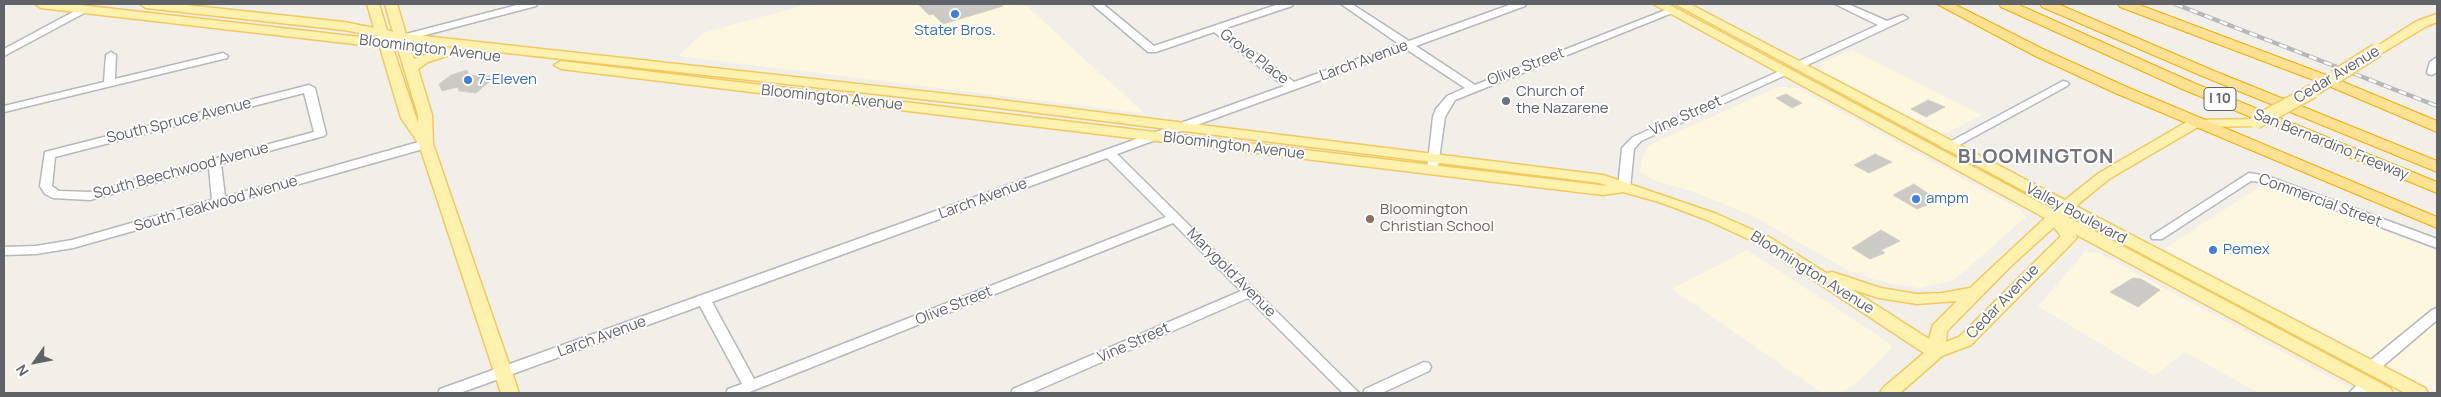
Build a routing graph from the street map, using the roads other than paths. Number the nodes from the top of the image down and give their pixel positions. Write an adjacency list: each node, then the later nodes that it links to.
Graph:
1 (41, 4): 17 (main road, Bloomington Avenue)
2 (146, 4): 21 (main road, Bloomington Avenue)
3 (391, 4): 24 (main road)
4 (532, 4): 24 (street)
5 (1097, 4): 22 (street)
6 (1288, 4): 22 (street)
7 (1346, 4): 25 (street)
8 (1521, 4): 25 (street, Larch Avenue)
9 (1659, 4): 15 (main road, Valley Boulevard)
10 (1840, 4): 20 (street)
11 (1944, 4): 45 (highway)
12 (2006, 4): 57 (highway, San Bernardino Freeway / I 10)
13 (2047, 4): 55 (highway, San Bernardino Freeway / I 10)
14 (2125, 4): 36 (highway)
15 (1676, 7): 32 (main road, Valley Boulevard); 41 (street, Olive Street)
16 (375, 8): 21 (main road); 23 (main road)
17 (84, 9): 23 (main road, Bloomington Avenue); 27 (street)
18 (1903, 18): 20 (street, Vine Street)
19 (2437, 18): 36 (main road, Cedar Avenue, bridge)
20 (1886, 25): 32 (street, Vine Street)
21 (344, 26): 23 (main road, Bloomington Avenue)
22 (1215, 28): 39 (street, Grove Place)
23 (384, 38): 24 (main road, Bloomington Avenue); 49 (main road)
24 (403, 42): 26 (main road, Bloomington Avenue); 31 (main road); 34 (main road, Bloomington Avenue)
25 (1406, 45): 39 (street, Larch Avenue); 41 (street)
26 (448, 52): 31 (main road); 35 (main road, Bloomington Avenue)
27 (4, 53)
28 (111, 55): 37 (street)
29 (223, 56): 37 (street)
30 (2437, 60): 33 (street)
31 (412, 67): 49 (main road)
32 (1791, 69): 50 (main road, Valley Boulevard); 56 (street, Vine Street); 59 (main road, Valley Boulevard)
33 (2432, 72)
34 (723, 74): 35 (main road); 42 (main road, Bloomington Avenue)
35 (651, 76): 43 (main road, Bloomington Avenue)
36 (2332, 79): 45 (main road, Cedar Avenue, bridge); 47 (highway)
37 (109, 84): 44 (street)
38 (2063, 84): 50 (street)
39 (1293, 87): 46 (street, Larch Avenue)
40 (309, 88): 52 (street, South Spruce Avenue); 53 (street, South Beechwood Avenue)
41 (1472, 88): 54 (street, Olive Street)
42 (881, 91): 43 (main road); 46 (main road, Bloomington Avenue)
43 (872, 103): 48 (main road, Bloomington Avenue)
44 (4, 109)
45 (2195, 123): 59 (main road, Cedar Avenue); 61 (highway)
46 (1182, 128): 48 (street, Larch Avenue); 54 (main road, Bloomington Avenue)
47 (2437, 128)
48 (1155, 137): 51 (street, Larch Avenue); 54 (main road, Bloomington Avenue)
49 (426, 144): 58 (street, South Teakwood Avenue); 72 (main road)
50 (1948, 146): 59 (main road, Valley Boulevard)
51 (1109, 153): 60 (street, Marygold Avenue); 68 (street, Larch Avenue)
52 (49, 155): 53 (street, South Beechwood Avenue)
53 (215, 163): 58 (street)
54 (1434, 164): 56 (main road, Bloomington Avenue)
55 (2437, 167)
56 (1624, 188): 65 (main road, Bloomington Avenue)
57 (2437, 188)
58 (219, 203): 64 (street, South Teakwood Avenue)
59 (2060, 213): 67 (main road, Cedar Avenue); 70 (main road, Cedar Avenue); 73 (main road, Valley Boulevard)
60 (1175, 218): 66 (street, Marygold Avenue); 74 (street, Olive Street)
61 (2437, 223)
62 (2157, 236): 63 (street, Commercial Street)
63 (2437, 244)
64 (4, 251)
65 (1808, 268): 67 (main road); 70 (main road, Bloomington Avenue)
66 (1250, 292): 78 (street, Vine Street); 79 (street, Marygold Avenue)
67 (1977, 292): 70 (main road, Cedar Avenue)
68 (704, 300): 72 (street, Larch Avenue); 74 (street)
69 (2437, 313): 73 (street)
70 (1936, 352): 81 (main road, Cedar Avenue)
71 (1424, 367): 80 (street)
72 (503, 372): 75 (street, Larch Avenue); 76 (main road)
73 (2364, 382): 82 (main road, Valley Boulevard); 83 (main road, Valley Boulevard)
74 (751, 386): 77 (street, Olive Street)
75 (445, 393)
76 (510, 393)
77 (734, 393)
78 (1018, 393)
79 (1352, 393)
80 (1370, 393)
81 (1889, 393)
82 (2384, 393)
83 (2419, 393)

